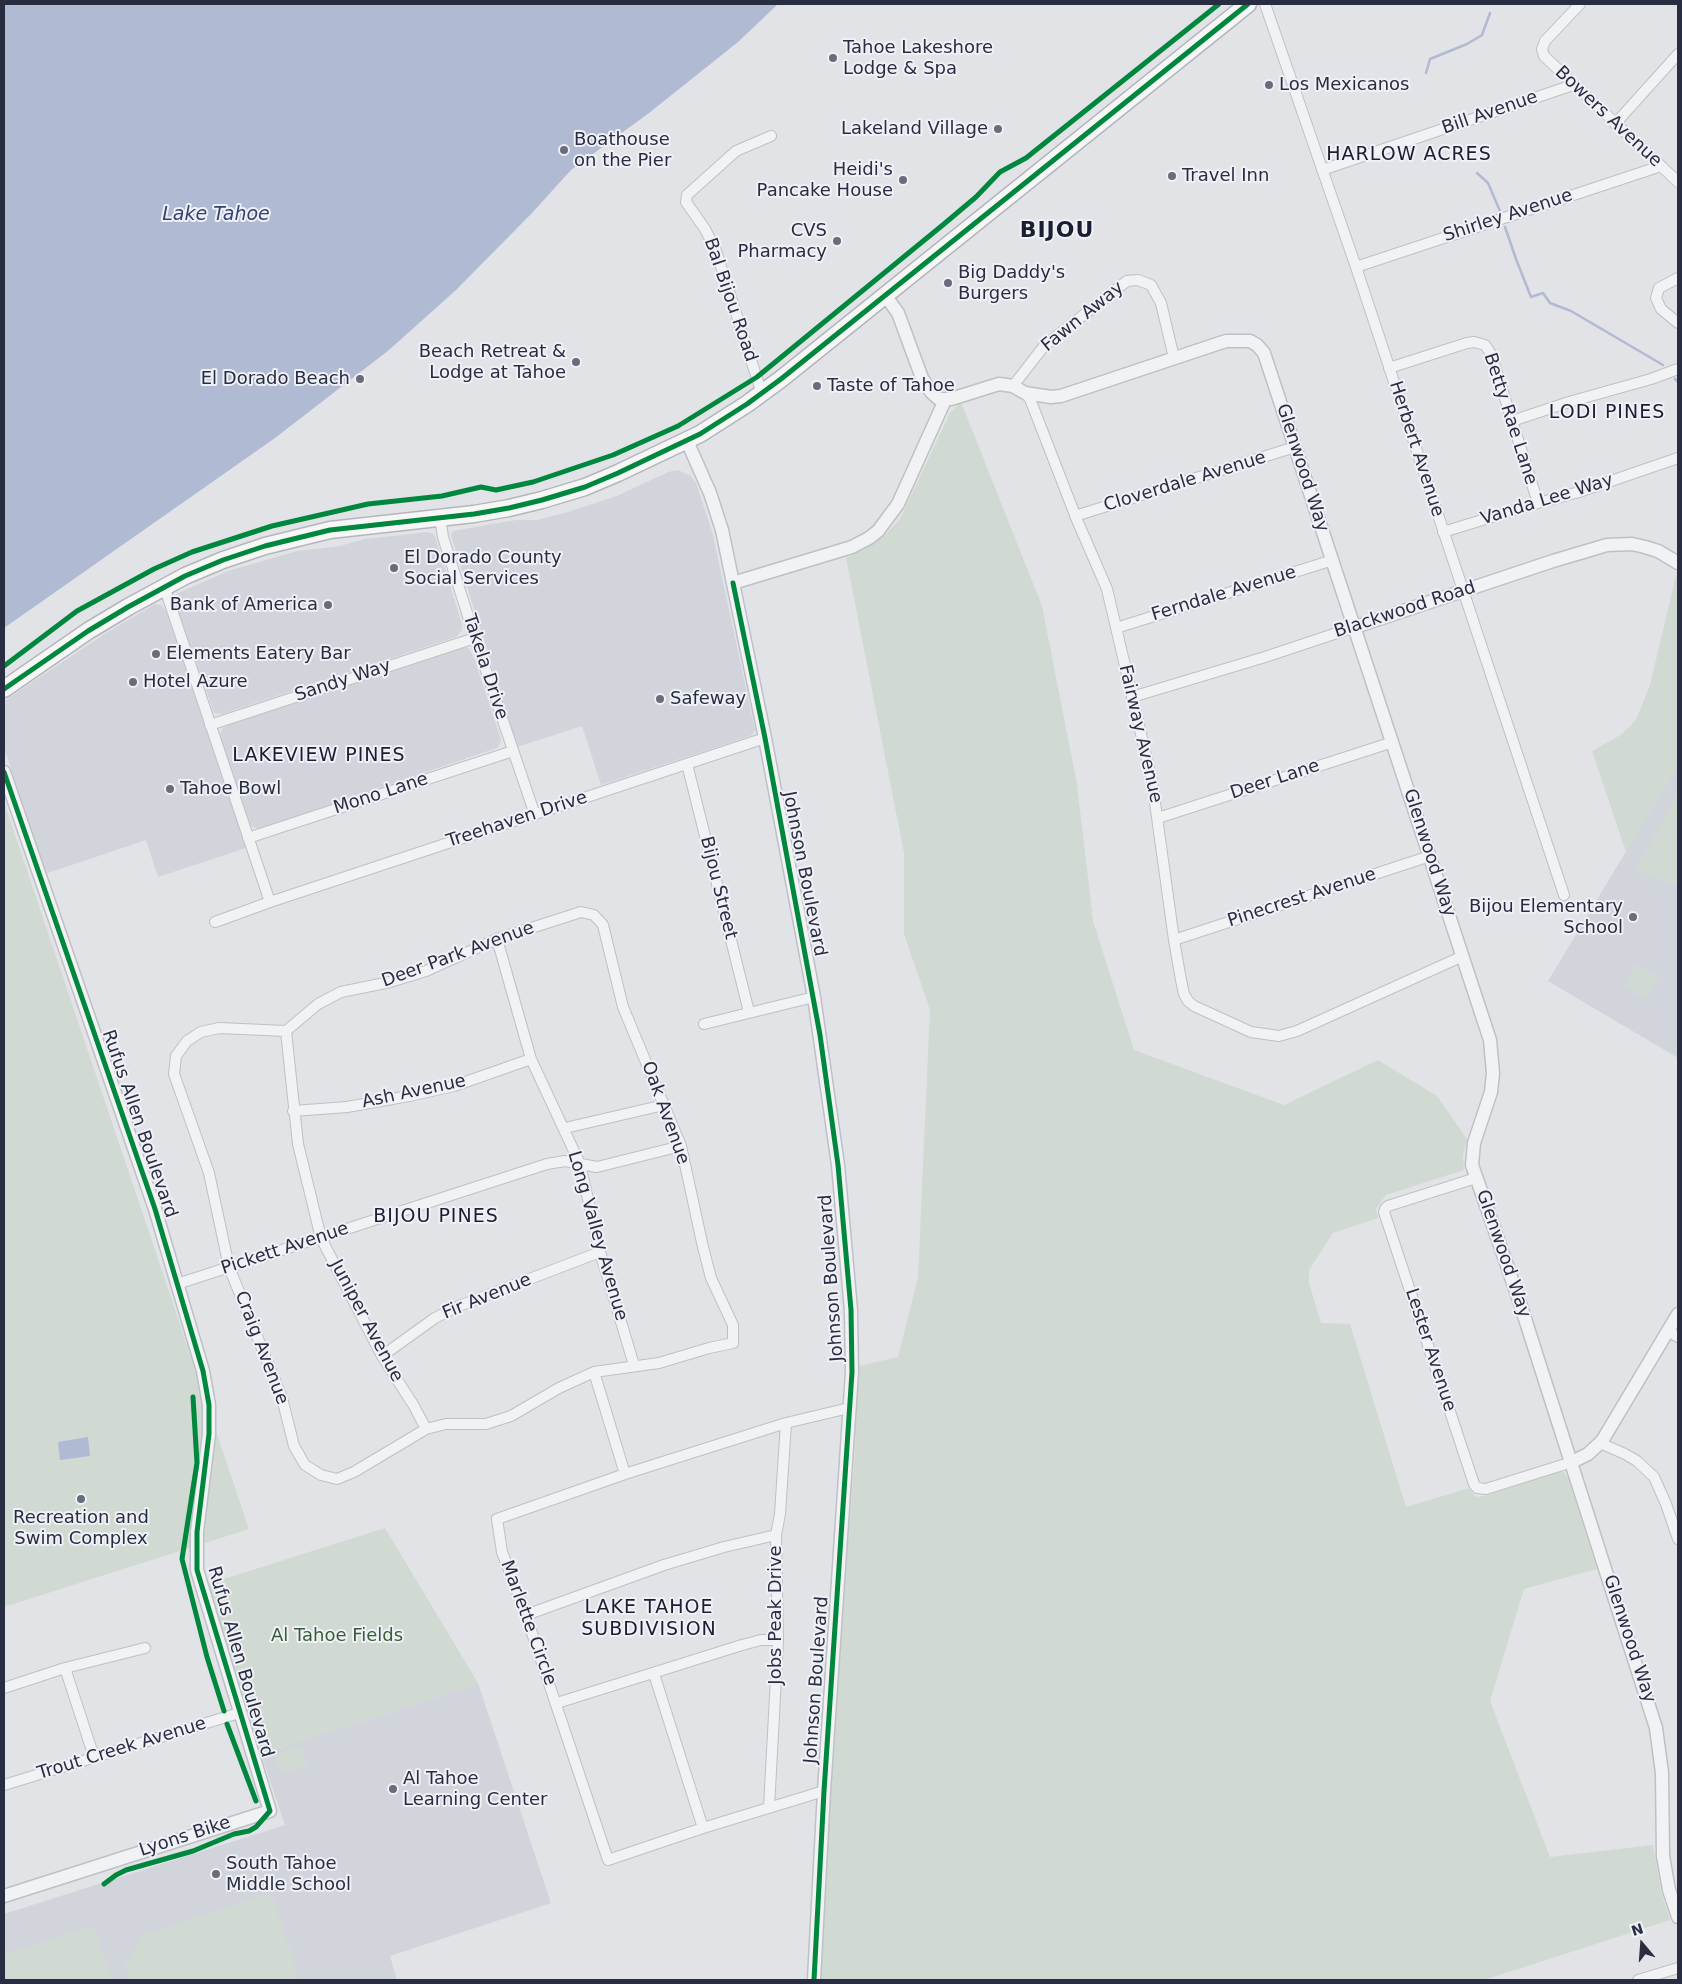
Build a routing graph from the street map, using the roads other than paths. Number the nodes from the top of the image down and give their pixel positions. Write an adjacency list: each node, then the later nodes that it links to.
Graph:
1 (1248, 4): 13 (highway)
2 (1265, 4): 9 (street, Herbert Avenue)
3 (1580, 4): 5 (street, Bowers Avenue)
4 (1678, 54): 6 (street)
5 (1573, 85): 6 (street, Bowers Avenue); 9 (street, Bill Avenue)
6 (1615, 124): 8 (street, Bowers Avenue)
7 (771, 136): 20 (street, Bal Bijou Road)
8 (1661, 166): 10 (street, Bowers Avenue); 11 (street, Shirley Avenue)
9 (1322, 170): 11 (street, Herbert Avenue)
10 (1678, 182)
11 (1356, 267): 16 (street, Herbert Avenue)
12 (1678, 278): 14 (street)
13 (885, 295): 20 (highway); 21 (street)
14 (1678, 323)
15 (1174, 358): 18 (street, Fawn Away); 19 (street, Glenwood Way); 24 (street, Glenwood Way)
16 (1389, 368): 22 (street, Betty Rae Lane); 29 (street, Herbert Avenue)
17 (1678, 369): 22 (street)
18 (1013, 386): 19 (street); 21 (street)
19 (1025, 393): 27 (street, Fairway Avenue)
20 (762, 394): 23 (highway)
21 (945, 400): 32 (street)
22 (1512, 421): 26 (street, Betty Rae Lane)
23 (688, 441): 28 (highway); 32 (street, Johnson Boulevard)
24 (1295, 447): 27 (street, Cloverdale Avenue); 30 (street, Glenwood Way)
25 (1678, 458): 26 (street, Vanda Lee Way)
26 (1538, 503): 29 (street, Vanda Lee Way)
27 (1075, 516): 36 (street, Fairway Avenue)
28 (440, 517): 33 (highway); 37 (street, Takela Drive)
29 (1443, 532): 34 (street, Herbert Avenue)
30 (1333, 560): 35 (street, Glenwood Way); 36 (street, Ferndale Avenue)
31 (1678, 563): 34 (street, Blackwood Road)
32 (733, 583): 41 (street, Johnson Boulevard)
33 (164, 586): 38 (highway); 40 (street)
34 (1462, 591): 35 (street, Blackwood Road); 50 (street, Herbert Avenue)
35 (1355, 627): 39 (street, Blackwood Road); 42 (street, Glenwood Way)
36 (1116, 628): 39 (street, Fairway Avenue)
37 (475, 638): 40 (street, Sandy Way); 43 (street, Takela Drive)
38 (4, 688)
39 (1132, 697): 47 (street, Fairway Avenue)
40 (210, 725): 48 (street)
41 (764, 738): 44 (street, Treehaven Drive); 57 (street, Johnson Boulevard)
42 (1393, 742): 47 (street, Deer Lane); 49 (street, Glenwood Way)
43 (513, 751): 46 (street, Takela Drive); 48 (street, Mono Lane)
44 (686, 764): 46 (street, Treehaven Drive); 58 (street, Bijou Street)
45 (4, 772): 71 (street, Rufus Allen Boulevard)
46 (535, 815): 51 (street, Treehaven Drive)
47 (1158, 818): 55 (street, Fairway Avenue)
48 (248, 838): 51 (street)
49 (1430, 856): 55 (street, Pinecrest Avenue); 56 (street, Glenwood Way)
50 (1564, 895)
51 (270, 902): 53 (street, Treehaven Drive)
52 (594, 915): 54 (street, Deer Park Avenue); 62 (street, Oak Avenue)
53 (215, 922)
54 (497, 939): 60 (street, Deer Park Avenue); 61 (street, Long Valley Avenue)
55 (1174, 940): 56 (street, Fairway Avenue)
56 (1462, 956): 67 (street, Glenwood Way)
57 (814, 997): 58 (street); 77 (street, Johnson Boulevard)
58 (749, 1012): 59 (street)
59 (704, 1024)
60 (286, 1031): 63 (street, Juniper Avenue); 70 (street, Craig Avenue)
61 (531, 1059): 63 (street, Ash Avenue); 64 (street, Long Valley Avenue)
62 (664, 1105): 64 (street); 65 (street, Oak Avenue)
63 (293, 1111): 68 (street, Juniper Avenue)
64 (565, 1128): 66 (street, Long Valley Avenue)
65 (681, 1146): 66 (street, Pickett Avenue); 75 (street, Oak Avenue)
66 (580, 1164): 68 (street, Pickett Avenue); 69 (street, Long Valley Avenue)
67 (1476, 1178): 81 (street, Glenwood Way); 81 (street, Lester Avenue)
68 (321, 1238): 70 (street, Pickett Avenue); 74 (street, Juniper Avenue)
69 (600, 1252): 74 (street, Fir Avenue); 75 (street, Long Valley Avenue)
70 (229, 1267): 71 (street, Pickett Avenue); 79 (street, Craig Avenue)
71 (177, 1284): 92 (street, Rufus Allen Boulevard)
72 (1678, 1314): 73 (street)
73 (1673, 1334): 80 (street)
74 (382, 1356): 79 (street, Juniper Avenue)
75 (634, 1365): 76 (street)
76 (594, 1372): 79 (street); 82 (street)
77 (849, 1408): 78 (street, Marlette Circle); 95 (street, Johnson Boulevard)
78 (786, 1423): 82 (street, Marlette Circle); 84 (street, Jobs Peak Drive)
79 (426, 1429)
80 (1600, 1443): 81 (street); 83 (street)
81 (1572, 1462): 99 (street, Glenwood Way)
82 (625, 1474): 85 (street, Marlette Circle)
83 (1678, 1534)
84 (776, 1535): 85 (street); 86 (street, Jobs Peak Drive)
85 (526, 1615): 91 (street, Marlette Circle)
86 (778, 1640): 89 (street); 96 (street, Jobs Peak Drive)
87 (145, 1648): 88 (street)
88 (66, 1668): 90 (street); 93 (street)
89 (654, 1674): 91 (street); 97 (street)
90 (4, 1688)
91 (557, 1704): 97 (street, Marlette Circle)
92 (239, 1714): 93 (street, Trout Creek Avenue); 98 (street, Rufus Allen Boulevard)
93 (94, 1757): 94 (street, Trout Creek Avenue)
94 (4, 1785)
95 (824, 1791): 96 (street, Marlette Circle); 101 (street, Johnson Boulevard)
96 (769, 1808): 97 (street, Marlette Circle)
97 (703, 1828)
98 (4, 1896)
99 (1678, 1917)
100 (1678, 1968): 102 (street)
101 (814, 1980)
102 (1638, 1980)

